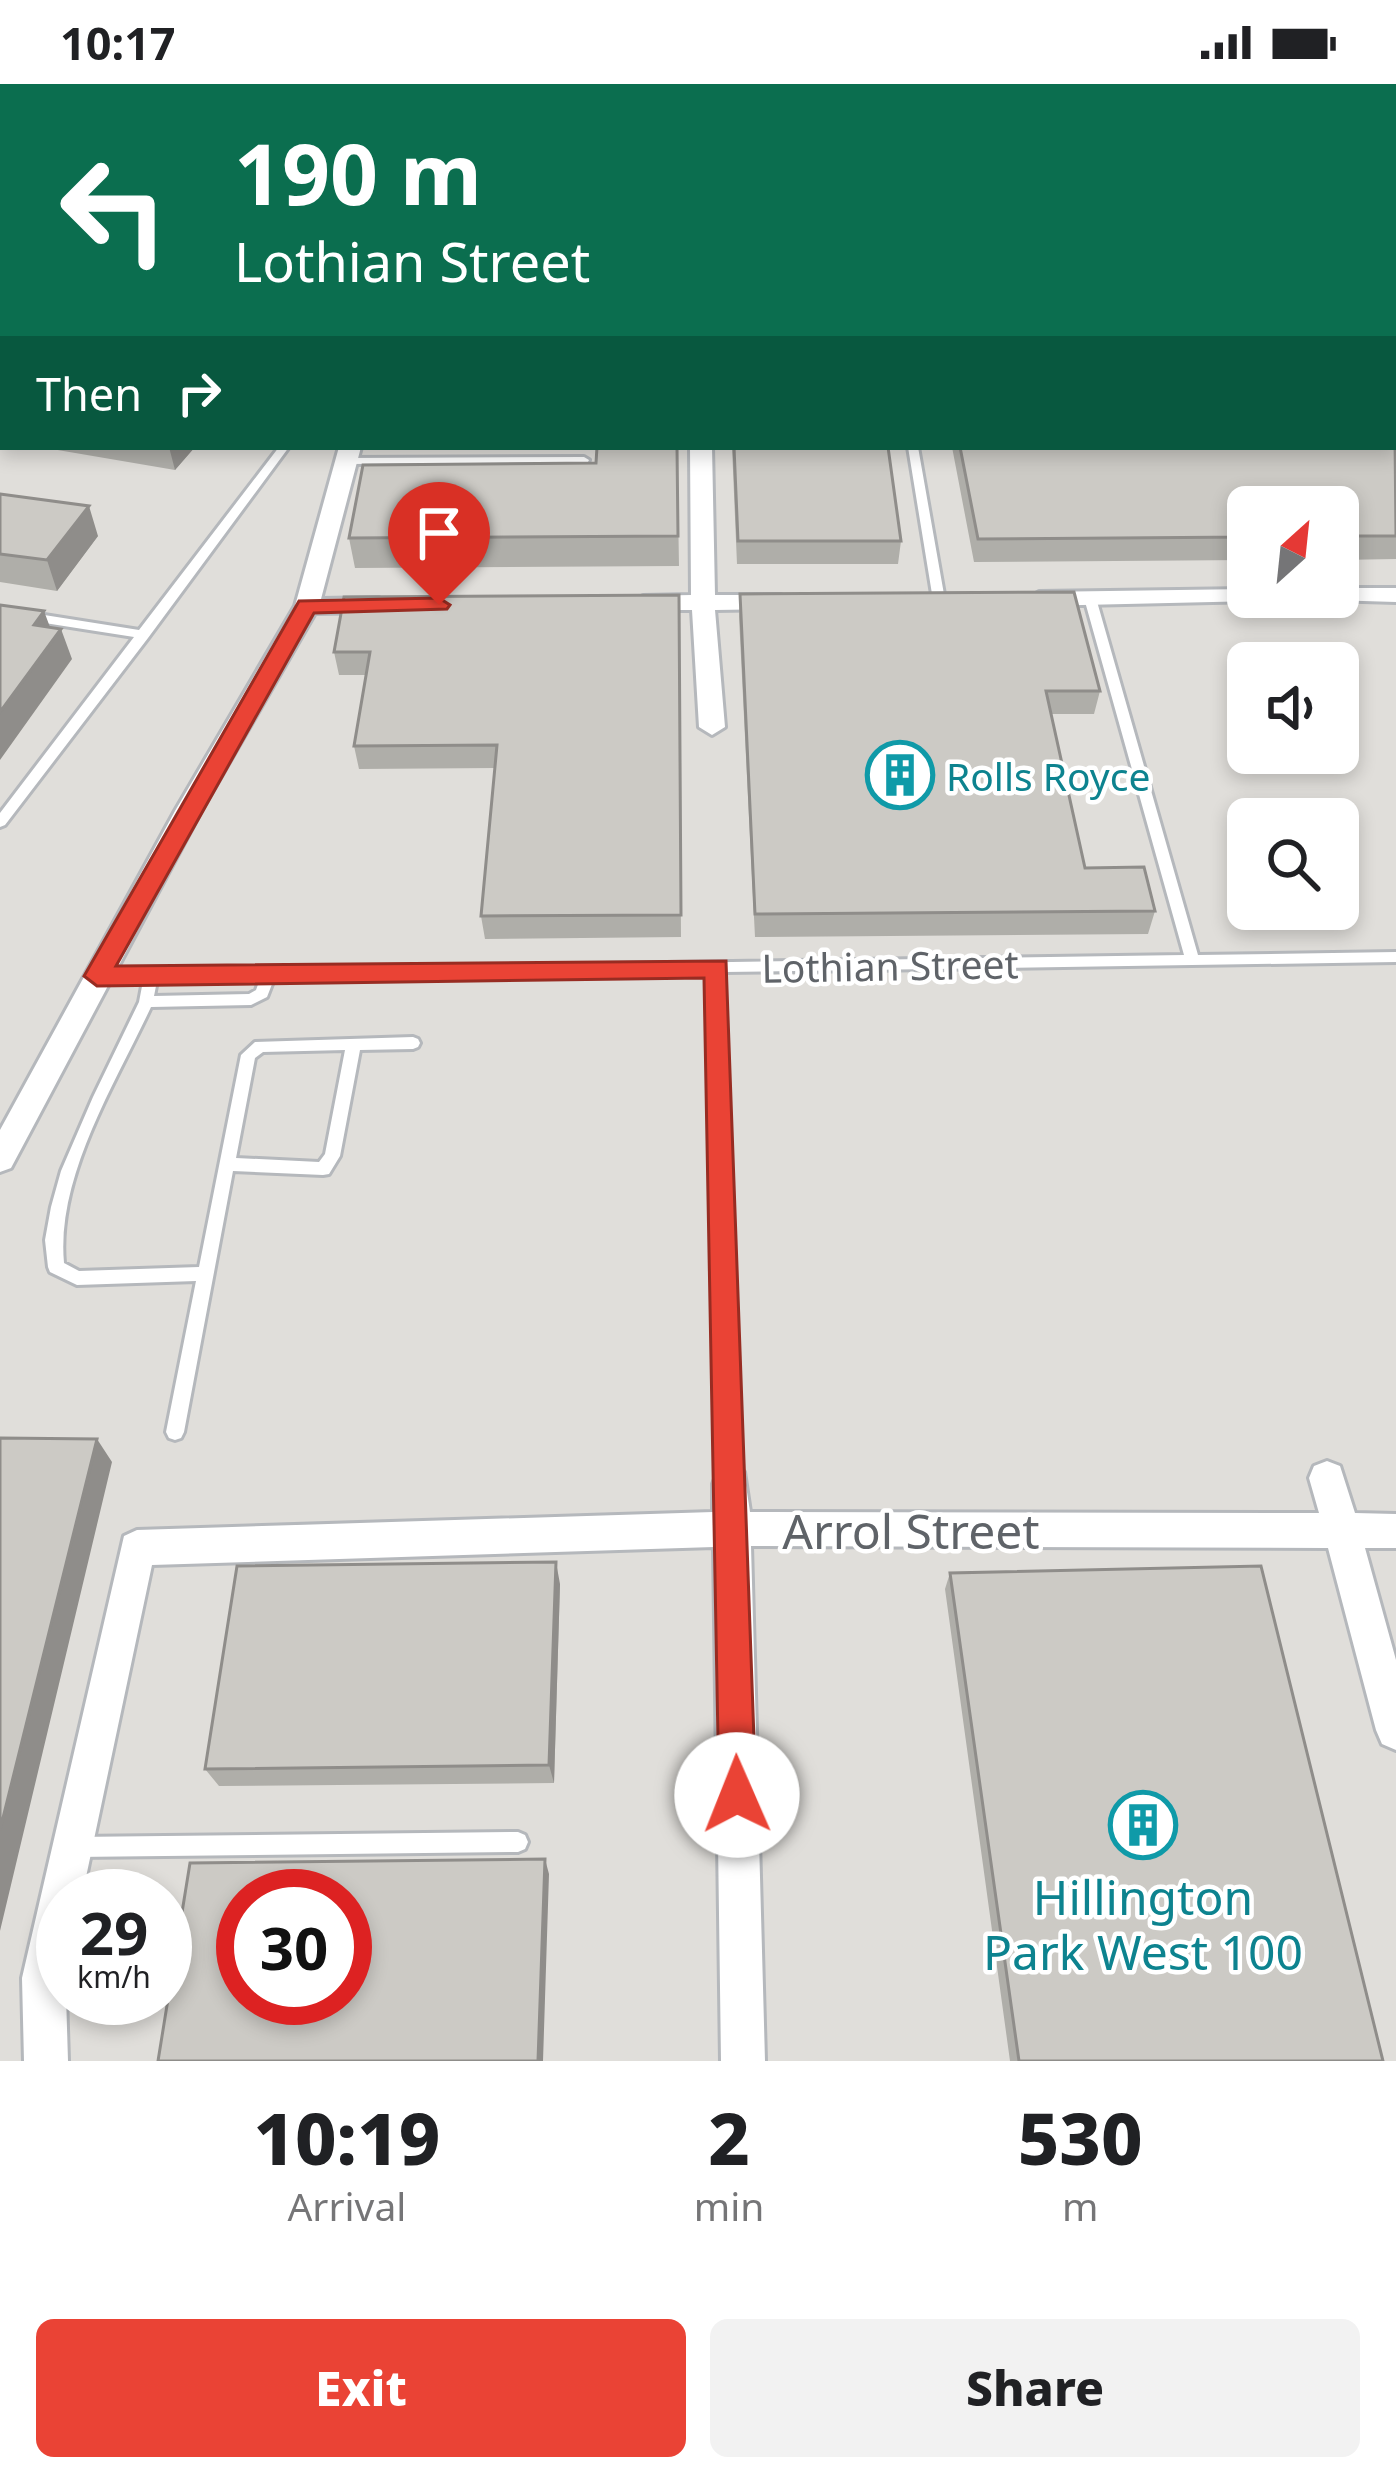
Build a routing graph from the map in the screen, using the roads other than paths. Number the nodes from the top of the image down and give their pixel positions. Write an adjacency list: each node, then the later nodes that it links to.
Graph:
1 (282, 450): 18 (lane)
2 (701, 450): 13 (street)
3 (913, 450): 11 (lane)
4 (348, 454): 5 (lane); 16 (street)
5 (584, 460)
6 (1396, 595): 8 (street)
7 (1227, 596): 9 (street)
8 (1359, 596)
9 (1090, 598): 10 (street); 22 (lane)
10 (1004, 599)
11 (938, 600)
12 (798, 602): 13 (street)
13 (704, 603): 14 (street); 19 (street)
14 (610, 604)
15 (400, 605): 16 (street)
16 (307, 606): 26 (street)
17 (0, 612): 18 (lane)
18 (145, 635): 20 (lane)
19 (712, 727)
20 (0, 822)
21 (1396, 957): 22 (lane, Lothian Street)
22 (1193, 961): 23 (lane, Lothian Street)
23 (717, 968): 24 (lane, Lothian Street); 35 (lane)
24 (268, 974): 25 (lane, Lothian Street); 27 (lane)
25 (151, 975): 26 (lane, Lothian Street); 27 (lane)
26 (97, 976): 30 (street)
27 (146, 1002): 32 (lane)
28 (412, 1043): 29 (lane)
29 (354, 1044): 31 (lane); 31 (lane)
30 (0, 1159)
31 (226, 1164): 32 (lane)
32 (204, 1274): 33 (lane)
33 (175, 1432)
34 (1328, 1478): 38 (street)
35 (731, 1484): 36 (street)
36 (732, 1529): 38 (street, Arrol Street); 41 (street, Arrol Street); 43 (street)
37 (1396, 1531): 38 (street, Arrol Street)
38 (1341, 1532): 39 (street)
39 (1396, 1730)
40 (518, 1842): 41 (lane)
41 (71, 1847): 42 (street)
42 (46, 2061)
43 (743, 2061)

